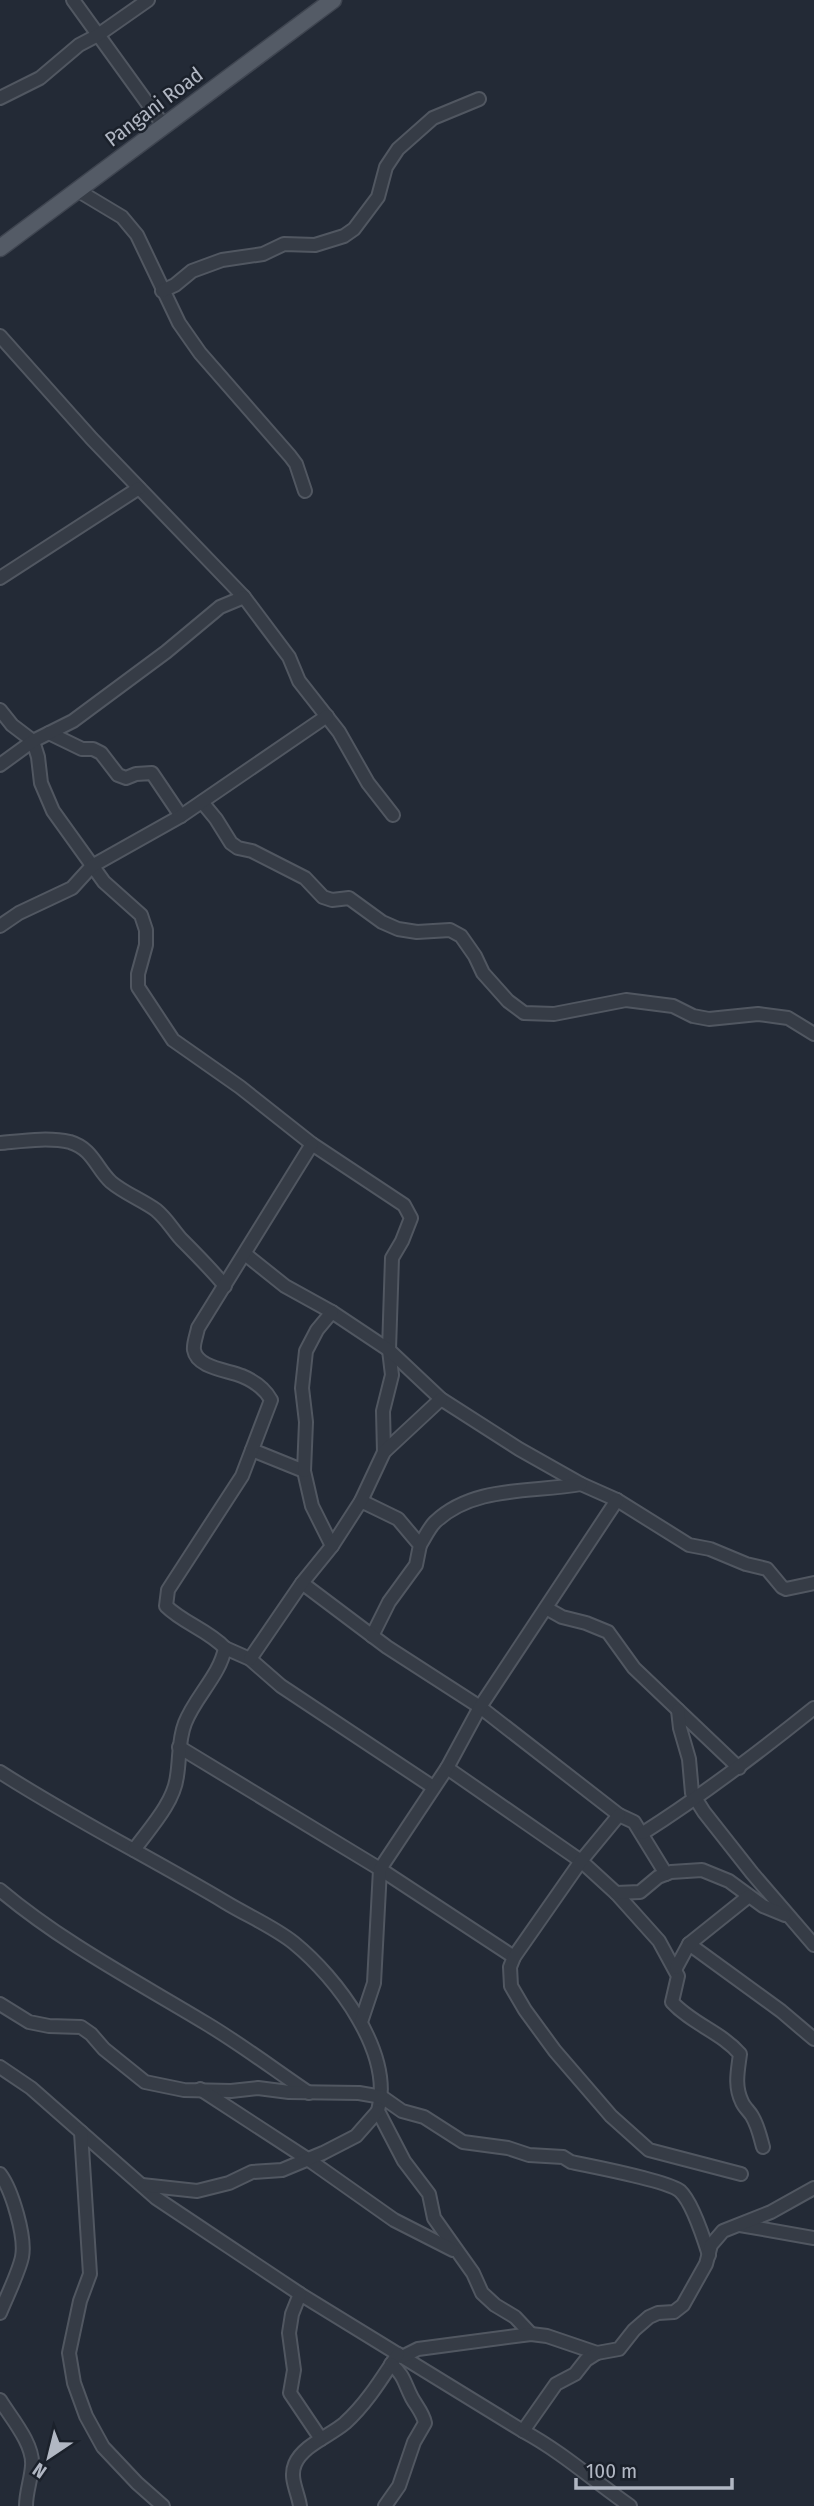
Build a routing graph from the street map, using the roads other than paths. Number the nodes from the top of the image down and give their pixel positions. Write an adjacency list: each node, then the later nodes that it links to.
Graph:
1 (74, 0): 4 (street)
2 (148, 0): 4 (street)
3 (333, 0): 7 (main road, Pangani Road)
4 (98, 35): 5 (street); 7 (street)
5 (0, 98)
6 (479, 99): 10 (street)
7 (164, 126): 8 (main road, Pangani Road)
8 (77, 190): 9 (main road, Pangani Road); 10 (street)
9 (0, 248)
10 (162, 291): 13 (street)
11 (0, 336): 12 (street)
12 (139, 488): 14 (street); 15 (street)
13 (305, 491)
14 (0, 578)
15 (244, 597): 17 (street); 18 (street)
16 (0, 710): 19 (street)
17 (327, 716): 21 (street); 22 (street)
18 (49, 733): 19 (street); 23 (street)
19 (33, 741): 20 (street); 24 (street)
20 (0, 765)
21 (202, 802): 23 (street); 26 (street)
22 (394, 815)
23 (181, 816): 24 (street)
24 (92, 866): 25 (street); 28 (street)
25 (0, 926)
26 (814, 1034)
27 (0, 1143): 30 (street)
28 (312, 1144): 29 (street); 32 (street)
29 (244, 1254): 30 (street); 31 (street)
30 (225, 1286): 34 (street)
31 (332, 1312): 32 (street); 36 (street)
32 (389, 1350): 33 (street); 35 (street)
33 (441, 1399): 35 (street); 37 (street)
34 (251, 1450): 36 (street); 46 (street)
35 (384, 1452): 39 (street)
36 (304, 1471): 41 (street)
37 (581, 1485): 38 (street); 40 (street)
38 (617, 1500): 43 (street); 44 (street)
39 (361, 1501): 40 (street); 41 (street)
40 (420, 1545): 45 (street)
41 (332, 1546): 42 (street)
42 (302, 1583): 45 (street); 47 (street)
43 (814, 1583)
44 (546, 1608): 48 (street); 50 (street)
45 (372, 1636): 48 (street)
46 (225, 1648): 47 (street); 51 (street)
47 (250, 1659): 55 (street)
48 (480, 1707): 52 (street); 57 (street)
49 (814, 1708): 53 (street)
50 (678, 1710): 53 (street); 56 (street)
51 (179, 1747): 59 (street); 61 (street)
52 (447, 1768): 55 (street); 60 (street)
53 (739, 1768): 56 (street)
54 (0, 1772): 59 (street)
55 (433, 1787): 61 (street)
56 (696, 1799): 58 (street); 66 (street)
57 (619, 1815): 58 (street); 60 (street)
58 (643, 1833): 62 (street)
59 (134, 1850): 72 (street)
60 (581, 1861): 63 (street); 69 (street)
61 (380, 1869): 69 (street); 72 (street)
62 (666, 1874): 63 (street); 65 (street)
63 (617, 1893): 70 (street)
64 (3, 1895): 76 (street)
65 (749, 1896): 66 (street); 67 (street)
66 (789, 1916): 68 (street)
67 (689, 1944): 70 (street); 73 (street)
68 (814, 1945)
69 (514, 1958): 83 (street)
70 (676, 1968): 80 (street)
71 (0, 2004): 75 (street)
72 (361, 2022): 77 (street)
73 (814, 2039)
74 (0, 2067): 79 (street)
75 (200, 2090): 76 (street); 81 (street)
76 (309, 2093): 77 (street)
77 (382, 2097): 78 (street); 89 (street)
78 (378, 2111): 81 (street); 88 (street)
79 (81, 2132): 84 (street); 99 (street)
80 (763, 2147)
81 (309, 2160): 84 (street); 88 (street)
82 (0, 2174): 91 (street)
83 (741, 2174)
84 (141, 2185): 90 (street)
85 (814, 2188): 86 (street)
86 (740, 2225): 87 (street); 89 (street)
87 (814, 2238)
88 (456, 2252): 92 (street)
89 (709, 2255): 93 (street)
90 (300, 2294): 94 (street); 97 (street)
91 (0, 2313)
92 (530, 2334): 93 (street); 94 (street)
93 (597, 2353): 96 (street)
94 (397, 2358): 96 (street); 97 (street); 101 (street)
95 (0, 2400): 98 (street)
96 (523, 2431): 102 (street)
97 (321, 2439): 100 (street)
98 (26, 2506)
99 (163, 2506)
100 (300, 2506)
101 (385, 2506)
102 (630, 2506)

